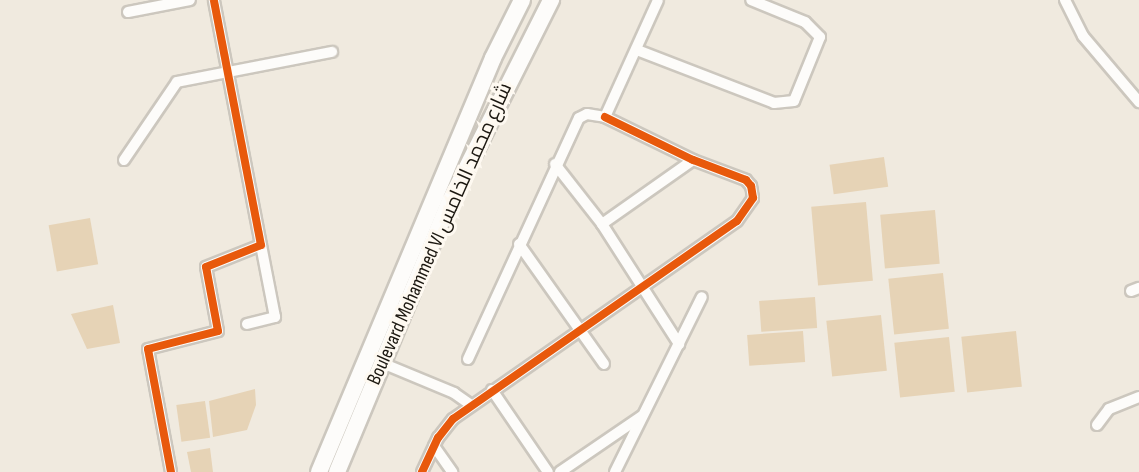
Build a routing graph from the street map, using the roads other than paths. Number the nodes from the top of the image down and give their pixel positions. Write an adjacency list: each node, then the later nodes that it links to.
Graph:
1 (190, 0): 8 (street)
2 (214, 0): 11 (street)
3 (522, 0): 35 (main road, Boulevard Mohammed VI شارع محمد الخامس)
4 (551, 0): 26 (main road, Boulevard Mohammed VI شارع محمد الخامس)
5 (658, 0): 9 (street)
6 (751, 0): 9 (street)
7 (1065, 0): 12 (street)
8 (129, 12)
9 (637, 50): 13 (street)
10 (332, 52): 11 (street)
11 (228, 70): 14 (street); 19 (street)
12 (1139, 102)
13 (605, 117): 15 (street); 16 (street)
14 (123, 160)
15 (693, 160): 17 (street); 20 (street)
16 (555, 164): 17 (street); 18 (street)
17 (602, 224): 20 (street)
18 (519, 244): 23 (street); 25 (street)
19 (261, 245): 22 (street); 34 (street)
20 (643, 284): 23 (street); 24 (street)
21 (702, 297): 24 (street)
22 (247, 324)
23 (580, 328): 27 (street); 28 (street)
24 (679, 344): 31 (street)
25 (468, 359)
26 (382, 363): 30 (street); 36 (main road, Boulevard Mohammed VI شارع محمد الخامس)
27 (604, 364)
28 (492, 390): 30 (street); 39 (street)
29 (1139, 397): 32 (street)
30 (471, 405): 33 (street)
31 (642, 416): 40 (street); 41 (street)
32 (1097, 425)
33 (434, 446): 37 (street); 38 (street)
34 (171, 472)
35 (319, 472)
36 (337, 472)
37 (422, 472)
38 (453, 472)
39 (548, 472)
40 (560, 472)
41 (615, 472)

